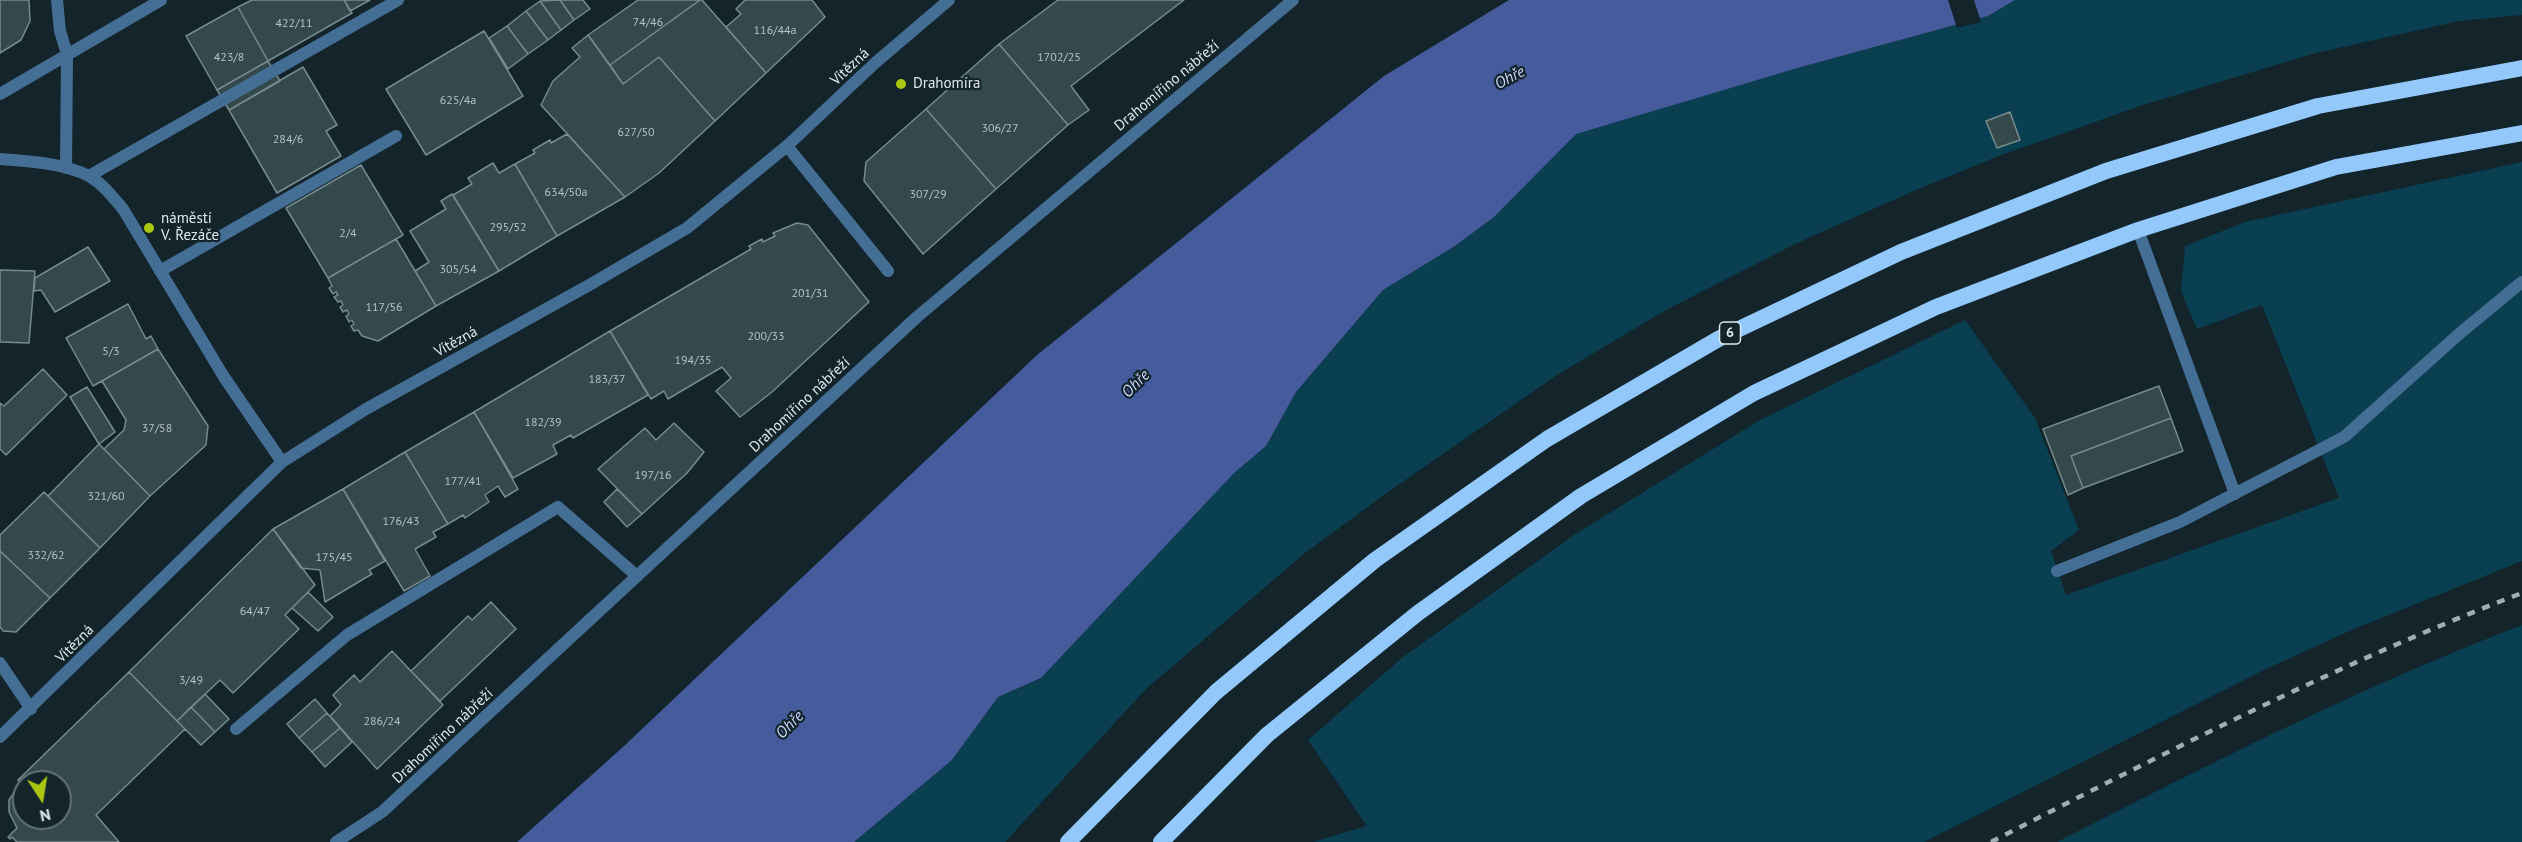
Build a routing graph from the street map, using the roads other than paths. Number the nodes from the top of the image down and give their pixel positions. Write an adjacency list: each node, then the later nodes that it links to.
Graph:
1 (57, 0): 6 (street)
2 (161, 0): 6 (street)
3 (398, 0): 14 (street)
4 (950, 0): 11 (street, Vítězná)
5 (1293, 0): 22 (street, Drahomířino nábřeží)
6 (68, 54): 8 (street); 13 (street)
7 (2522, 68): 28 (highway, 6)
8 (0, 94)
9 (2522, 133): 15 (highway)
10 (396, 136): 16 (street)
11 (787, 146): 17 (street); 19 (street, Vítězná)
12 (0, 159): 13 (street)
13 (66, 168): 14 (street)
14 (89, 177): 16 (street)
15 (2138, 230): 20 (street); 29 (highway)
16 (160, 271): 19 (street)
17 (888, 271)
18 (2522, 282): 20 (street)
19 (282, 462): 24 (street, Vítězná)
20 (2235, 494): 21 (street)
21 (2057, 571)
22 (637, 576): 25 (street); 27 (street, Drahomířino nábřeží)
23 (0, 663): 24 (street)
24 (31, 709): 26 (street, Vítězná)
25 (236, 729)
26 (0, 737)
27 (336, 842)
28 (1068, 842)
29 (1161, 842)

